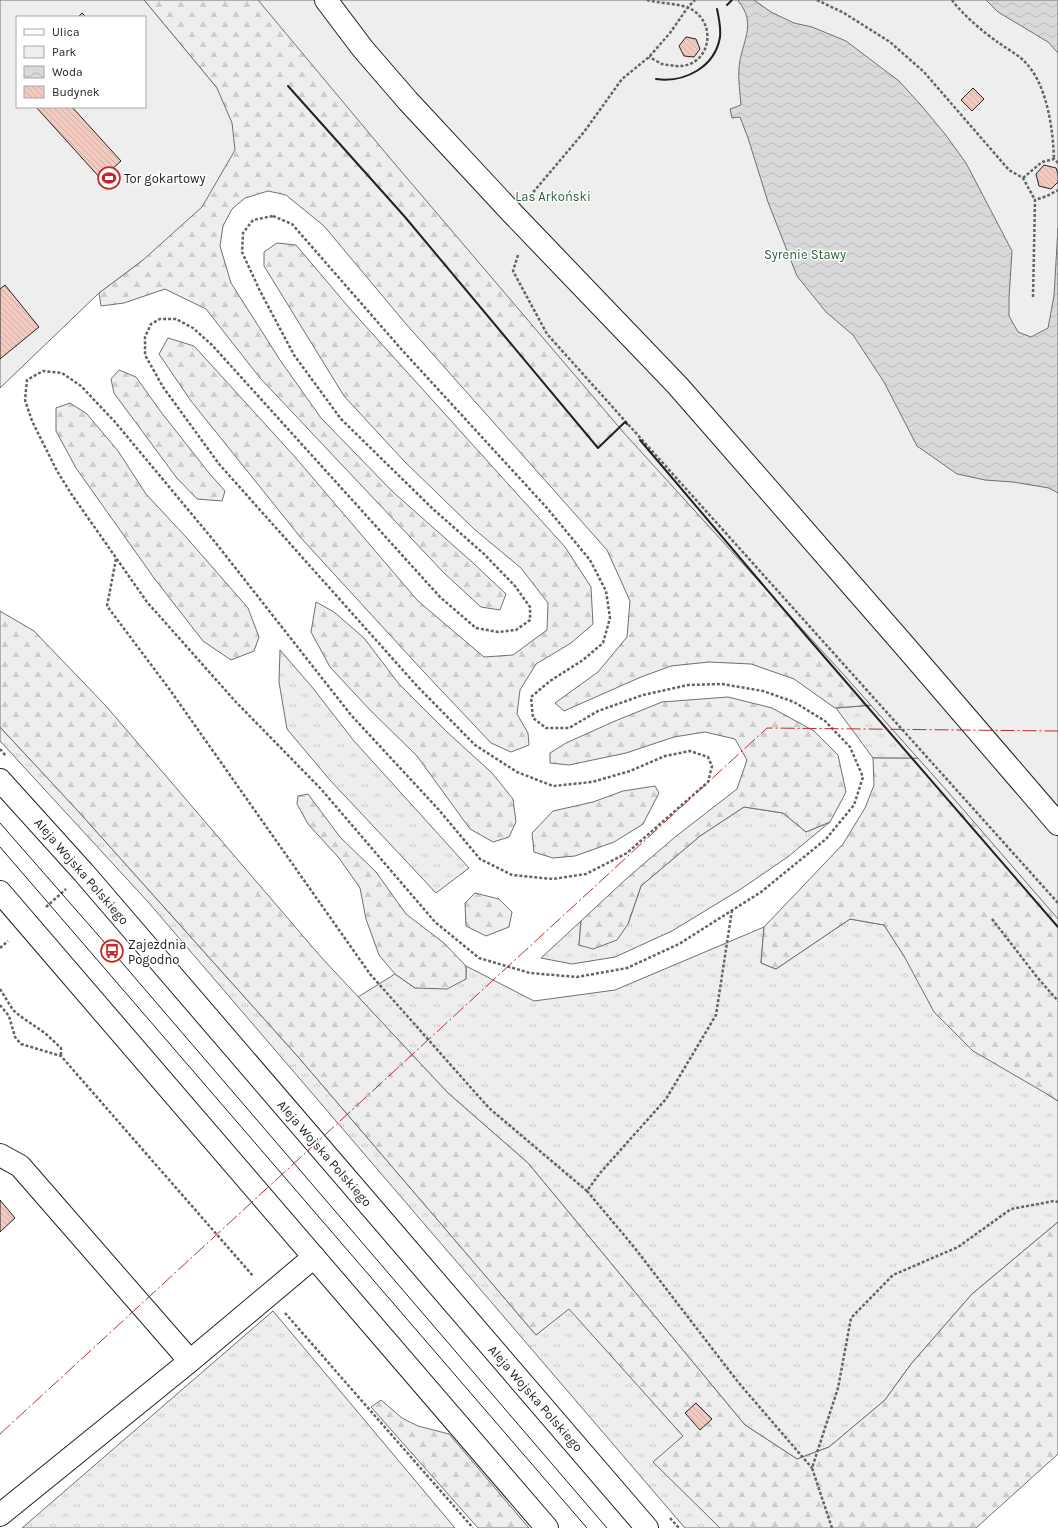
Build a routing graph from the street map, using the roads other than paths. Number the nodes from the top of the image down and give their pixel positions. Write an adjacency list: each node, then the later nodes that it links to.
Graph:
1 (326, 0): 3 (main road)
2 (0, 780): 10 (main road, Aleja Wojska Polskiego)
3 (1058, 824)
4 (0, 892): 6 (main road)
5 (0, 1155): 7 (main road)
6 (314, 1257): 7 (main road); 9 (main road)
7 (190, 1361): 8 (main road)
8 (0, 1515)
9 (547, 1528)
10 (647, 1528)

